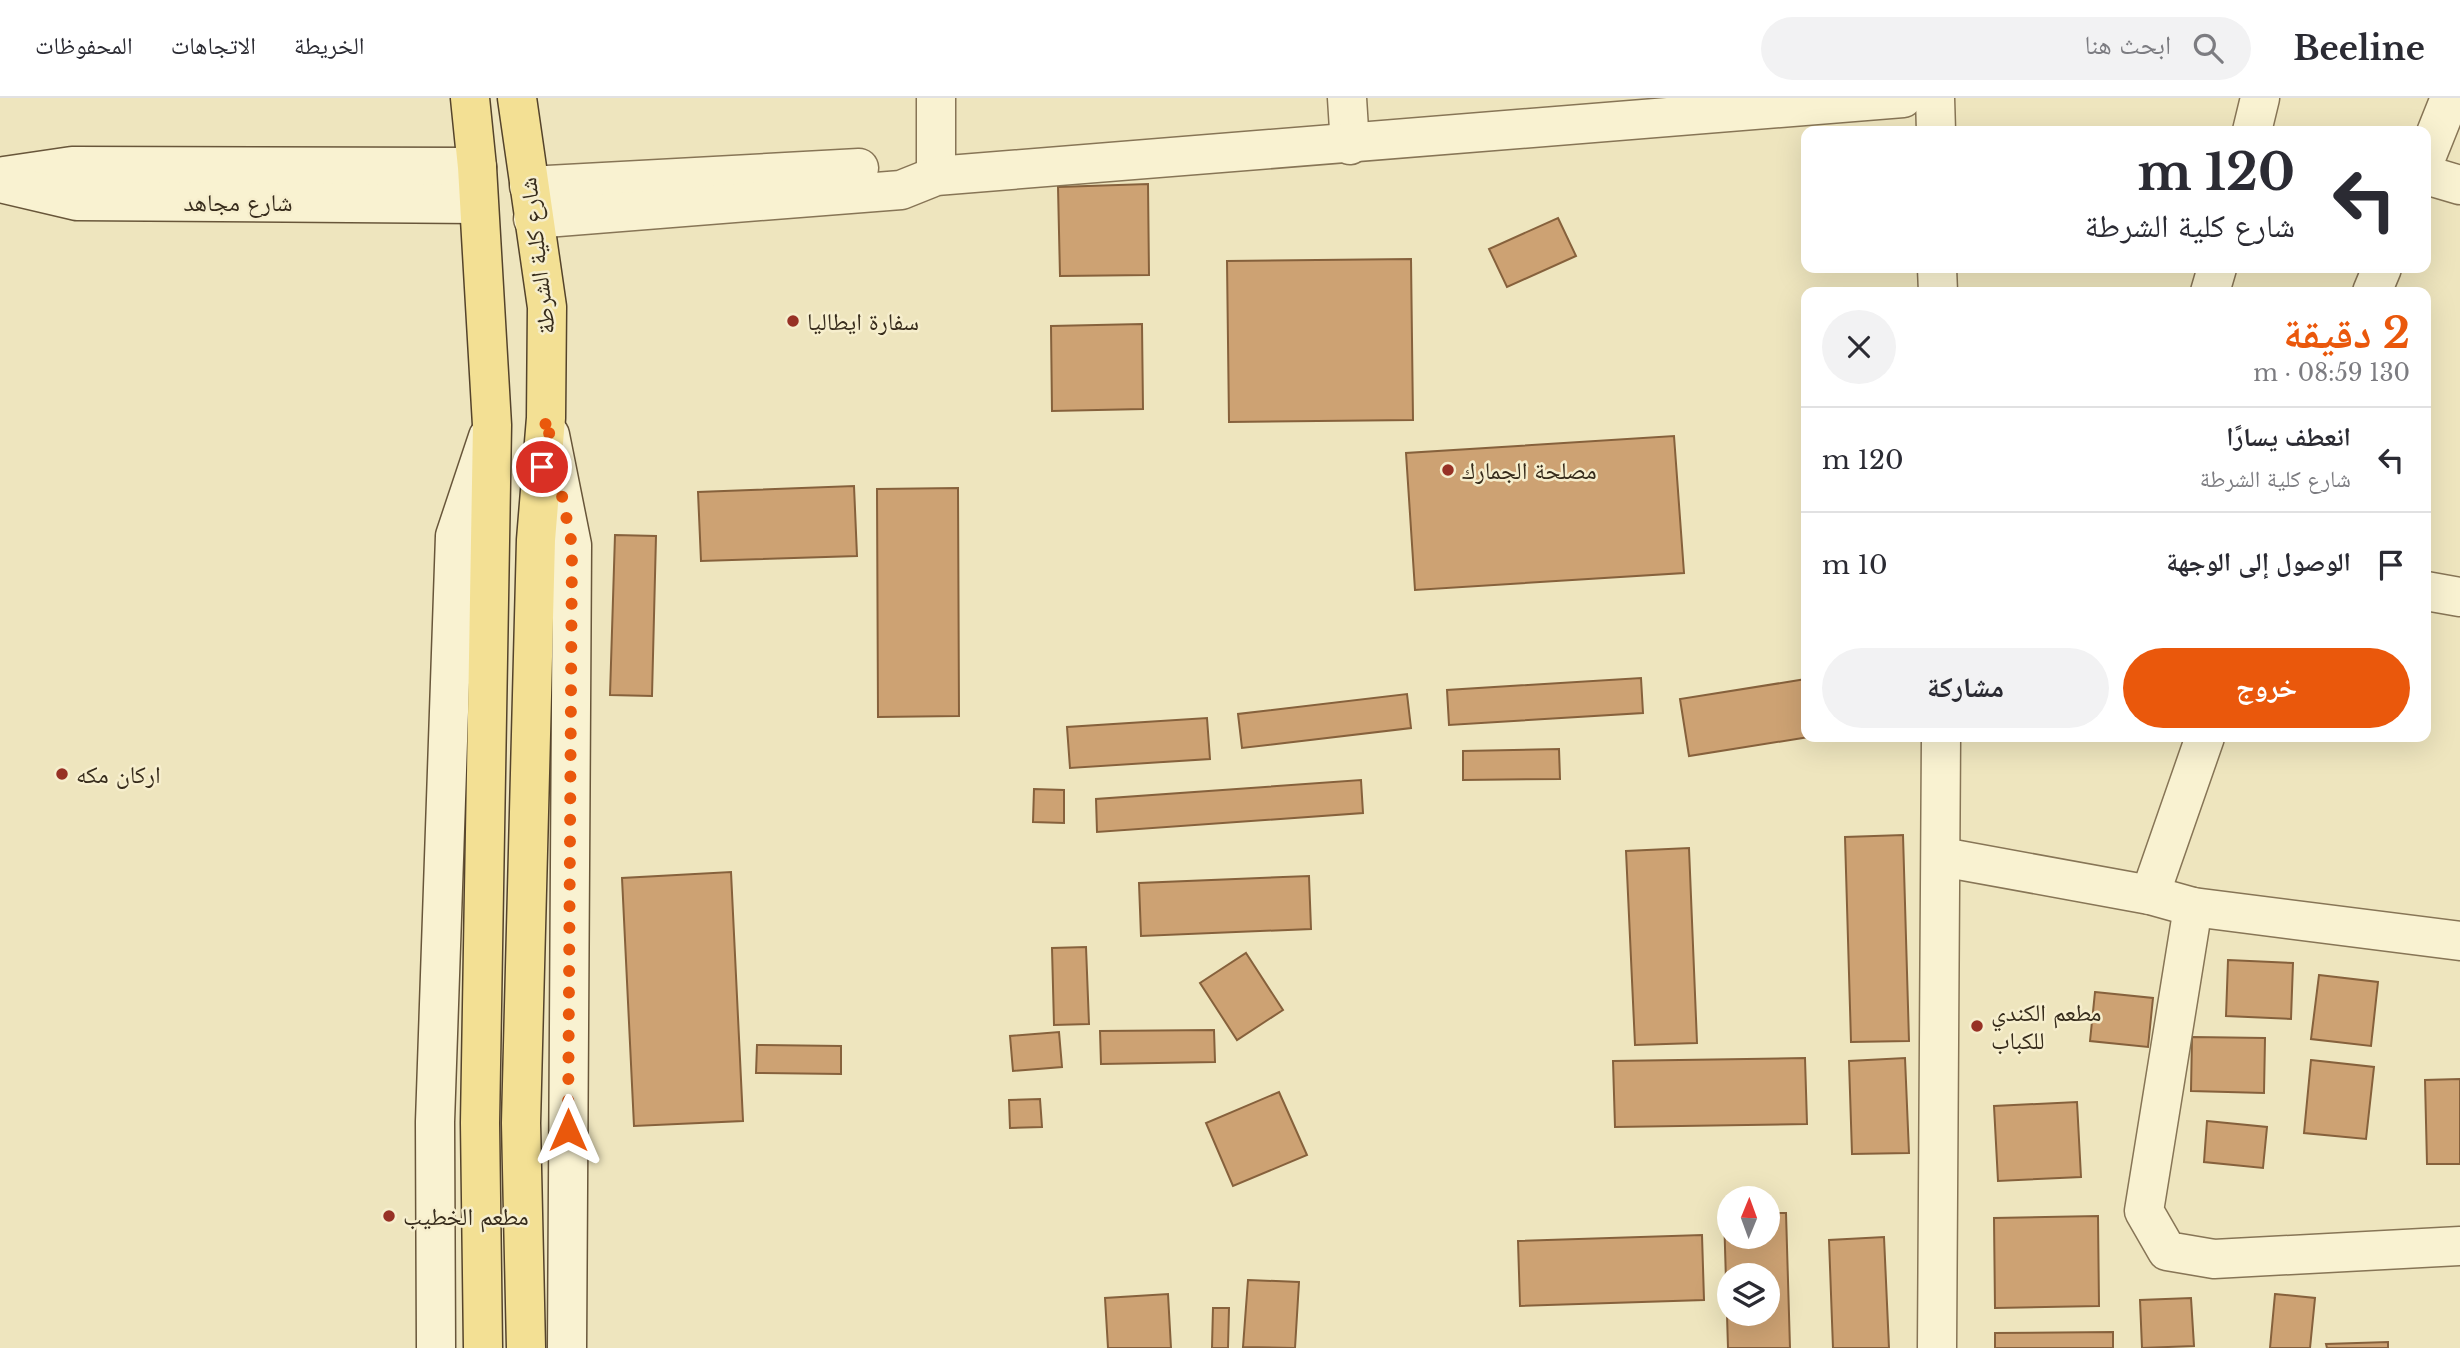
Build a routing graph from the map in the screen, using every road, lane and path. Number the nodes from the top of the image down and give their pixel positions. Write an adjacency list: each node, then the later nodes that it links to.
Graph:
1 (470, 98): 17 (main road)
2 (517, 98): 19 (main road, شارع كلية الشرطة)
3 (936, 98): 14 (street)
4 (1347, 98): 11 (street)
5 (1903, 98): 11 (street)
6 (1935, 98): 9 (street)
7 (2260, 98): 10 (street)
8 (2451, 98): 12 (street)
9 (1936, 126)
10 (2253, 126)
11 (1350, 145): 14 (street)
12 (2431, 146)
13 (0, 176): 17 (street, شارع مجاهد)
14 (936, 176): 19 (street)
15 (2431, 176): 18 (street)
16 (0, 183): 17 (street, شارع مجاهد)
17 (478, 185): 21 (main road)
18 (2460, 185)
19 (531, 203): 20 (main road, شارع كلية الشرطة)
20 (546, 418): 33 (main road, شارع كلية الشرطة); 34 (street)
21 (492, 425): 31 (street); 32 (main road)
22 (2431, 592): 23 (street)
23 (2460, 597)
24 (1941, 742): 26 (street)
25 (2203, 742): 27 (street)
26 (1942, 857): 27 (street); 35 (street)
27 (2150, 895): 28 (street)
28 (2193, 907): 29 (street); 30 (street)
29 (2460, 941)
30 (2460, 1246)
31 (436, 1348)
32 (482, 1348)
33 (526, 1348)
34 (567, 1348)
35 (1937, 1348)

